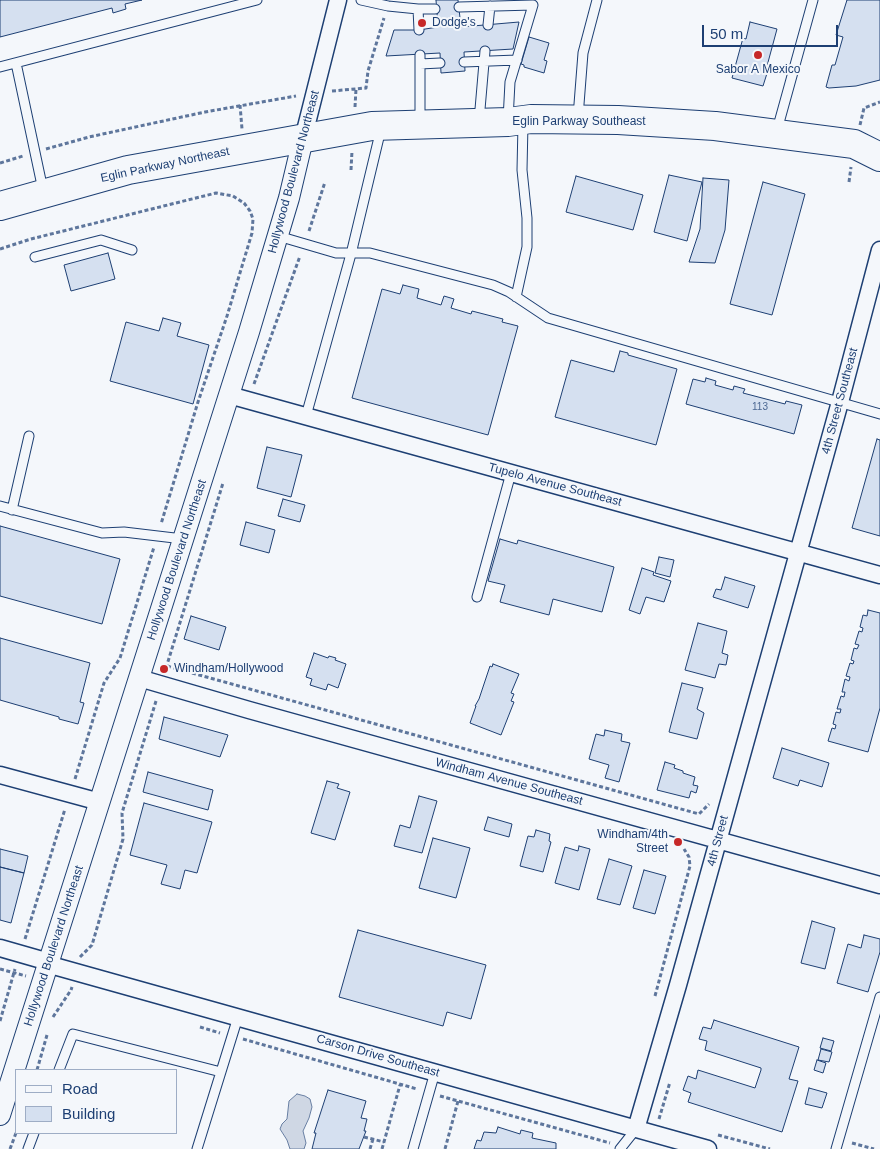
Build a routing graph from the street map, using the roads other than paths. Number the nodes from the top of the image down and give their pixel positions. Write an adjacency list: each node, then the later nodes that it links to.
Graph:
1 (257, 0): 17 (lane)
2 (338, 0): 25 (street, Hollywood Boulevard Northeast)
3 (361, 0): 8 (lane)
4 (596, 0): 19 (lane)
5 (813, 0): 24 (lane)
6 (490, 6): 7 (lane); 10 (lane); 13 (lane)
7 (459, 7)
8 (418, 9): 9 (lane); 11 (lane)
9 (435, 9)
10 (488, 25)
11 (420, 30)
12 (485, 50): 14 (lane)
13 (517, 60): 14 (lane); 21 (lane)
14 (484, 61): 16 (lane); 20 (lane)
15 (440, 62): 22 (lane)
16 (464, 62)
17 (16, 63): 18 (lane); 28 (lane)
18 (0, 67)
19 (578, 120): 21 (highway, Eglin Parkway Southeast); 24 (highway, Eglin Parkway Southeast)
20 (480, 121): 21 (highway, Eglin Parkway Southeast); 22 (highway, Eglin Parkway Southeast)
21 (515, 121): 35 (lane)
22 (420, 124): 23 (highway, Eglin Parkway Southeast)
23 (382, 126): 25 (highway, Eglin Parkway Southeast); 33 (lane)
24 (777, 133): 26 (highway, Eglin Parkway Southeast)
25 (303, 138): 28 (highway, Eglin Parkway Northeast); 30 (street, Hollywood Boulevard Northeast)
26 (867, 141): 27 (highway, Eglin Parkway Southeast)
27 (880, 157)
28 (44, 193): 29 (highway, Eglin Parkway Northeast)
29 (0, 206)
30 (278, 236): 33 (lane); 36 (street, Hollywood Boulevard Northeast)
31 (132, 250): 34 (lane)
32 (880, 250): 37 (street, 4th Street Southeast)
33 (350, 254): 35 (lane); 39 (lane)
34 (36, 257)
35 (516, 297): 37 (lane)
36 (229, 395): 39 (street, Tupelo Avenue Southeast); 44 (street, Hollywood Boulevard Northeast)
37 (840, 402): 38 (lane); 45 (street, 4th Street Southeast)
38 (880, 414)
39 (306, 416): 41 (street, Tupelo Avenue Southeast)
40 (29, 436): 43 (lane)
41 (510, 473): 45 (street, Tupelo Avenue Southeast); 47 (lane)
42 (0, 506): 43 (lane)
43 (12, 510): 44 (lane)
44 (183, 540): 48 (street, Hollywood Boulevard Northeast)
45 (798, 552): 46 (street, Tupelo Avenue Southeast); 51 (street, 4th Street)
46 (880, 575)
47 (477, 597)
48 (139, 678): 50 (street, Hollywood Boulevard Northeast); 51 (street, Windham Avenue Southeast)
49 (0, 775): 50 (street)
50 (100, 802): 54 (street, Hollywood Boulevard Northeast)
51 (718, 840): 52 (street, Windham Avenue Southeast); 61 (street, 4th Street)
52 (880, 885)
53 (0, 948): 54 (street, Carson Drive Southeast)
54 (46, 971): 56 (street, Carson Drive Southeast); 60 (street, Hollywood Boulevard Northeast)
55 (880, 997): 63 (lane)
56 (238, 1017): 58 (lane); 59 (street, Carson Drive Southeast)
57 (59, 1069): 58 (lane)
58 (221, 1072): 66 (lane)
59 (435, 1072): 61 (street, Carson Drive Southeast); 67 (lane)
60 (0, 1115)
61 (636, 1129): 64 (lane); 68 (street, Carson Drive Southeast)
62 (34, 1134): 65 (lane)
63 (838, 1144)
64 (621, 1148)
65 (28, 1149)
66 (197, 1149)
67 (413, 1149)
68 (708, 1149)

